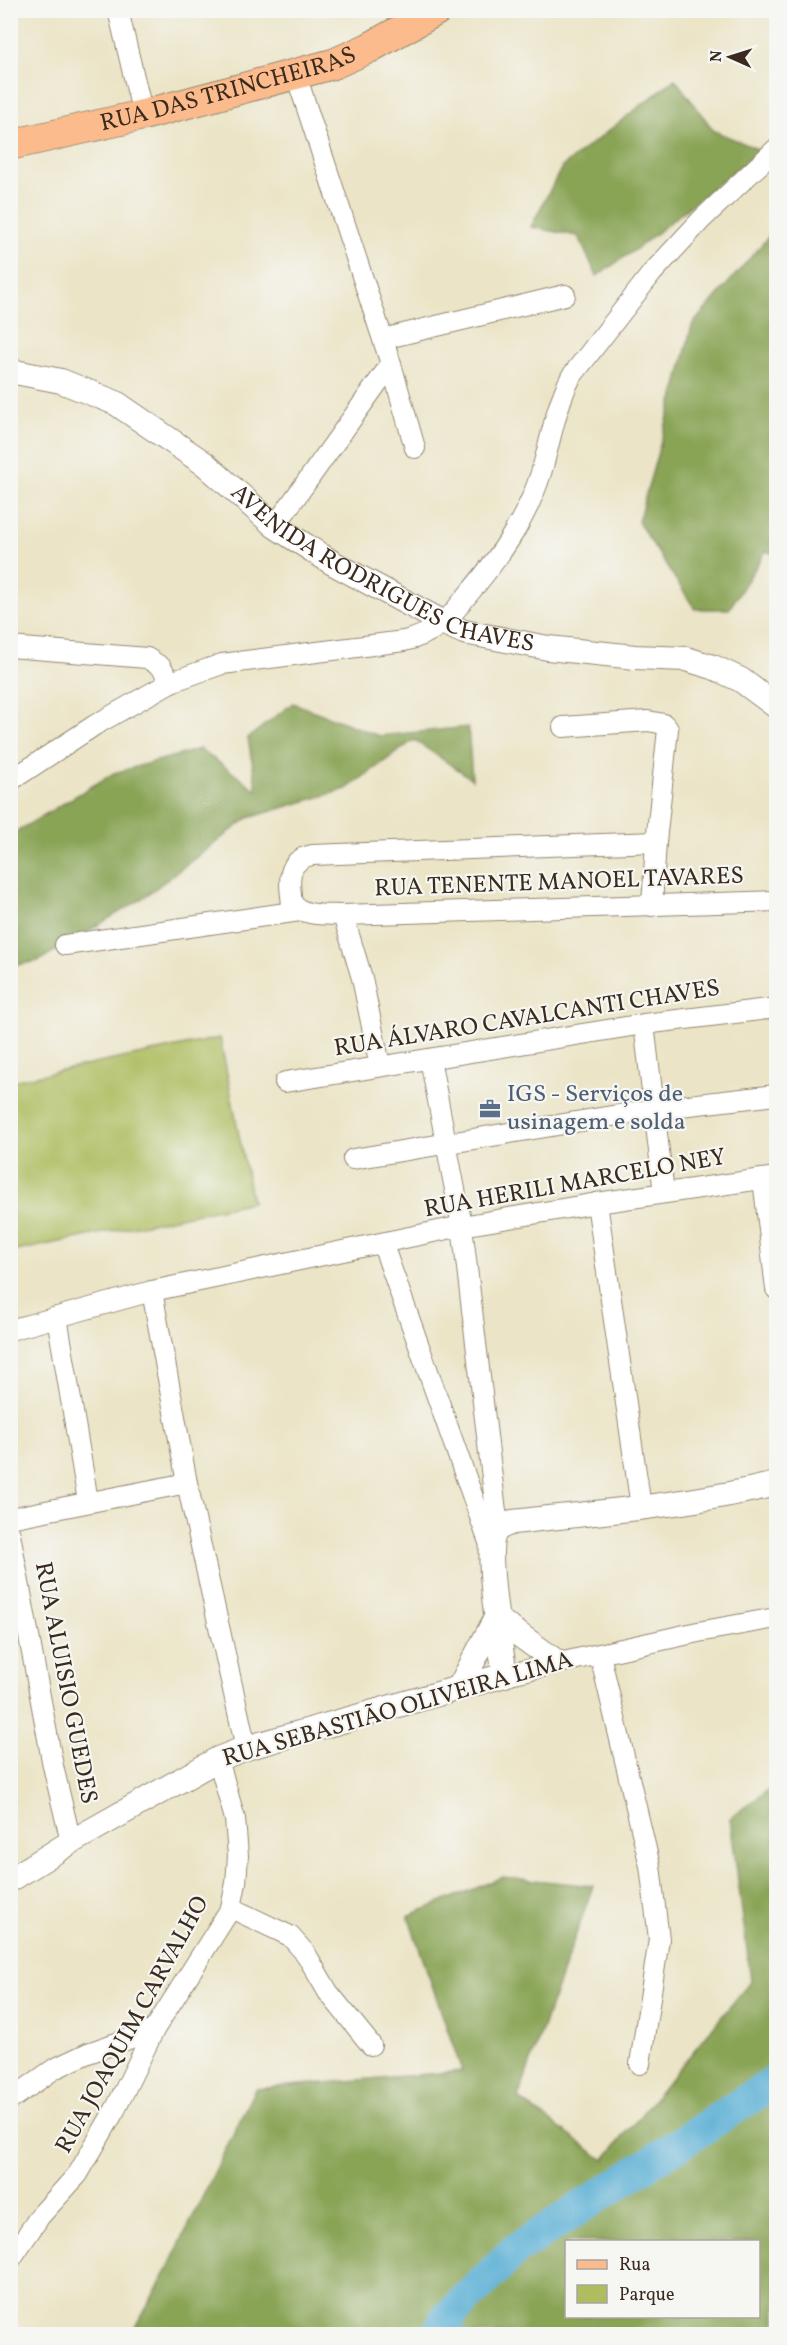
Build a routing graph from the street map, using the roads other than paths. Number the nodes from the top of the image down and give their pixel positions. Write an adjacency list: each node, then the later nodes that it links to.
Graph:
1 (118, 10): 4 (street)
2 (437, 10): 3 (main road, RUA DAS TRINCHEIRAS)
3 (296, 75): 4 (main road, RUA DAS TRINCHEIRAS); 8 (street)
4 (143, 114): 5 (main road, RUA DAS TRINCHEIRAS)
5 (10, 145)
6 (777, 149): 13 (street)
7 (565, 295): 8 (street)
8 (383, 339): 9 (street)
9 (391, 364): 11 (street); 12 (street)
10 (10, 371): 12 (street, AVENIDA RODRIGUES CHAVES)
11 (415, 448)
12 (275, 526): 13 (street, AVENIDA RODRIGUES CHAVES)
13 (444, 623): 15 (street); 16 (street, AVENIDA RODRIGUES CHAVES)
14 (10, 647): 15 (street)
15 (171, 682): 18 (street)
16 (777, 706)
17 (563, 727): 19 (street)
18 (10, 781)
19 (656, 842): 21 (street); 22 (street)
20 (777, 901): 21 (street, RUA TENENTE MANOEL TAVARES)
21 (652, 906): 23 (street, RUA TENENTE MANOEL TAVARES)
22 (300, 911): 23 (street, RUA TENENTE MANOEL TAVARES); 24 (street)
23 (344, 915): 28 (street)
24 (65, 945)
25 (777, 1008): 26 (street, RUA ÁLVARO CAVALCANTI CHAVES)
26 (644, 1024): 27 (street, RUA ÁLVARO CAVALCANTI CHAVES); 31 (street)
27 (430, 1059): 28 (street, RUA ÁLVARO CAVALCANTI CHAVES); 32 (street)
28 (380, 1066): 29 (street, RUA ÁLVARO CAVALCANTI CHAVES)
29 (285, 1082)
30 (777, 1095): 31 (street)
31 (654, 1109): 32 (street); 35 (street)
32 (446, 1143): 33 (street); 37 (street)
33 (353, 1159)
34 (770, 1178): 35 (street, RUA HERILI MARCELO NEY); 39 (street)
35 (664, 1193): 36 (street, RUA HERILI MARCELO NEY)
36 (597, 1203): 37 (street, RUA HERILI MARCELO NEY); 46 (street)
37 (462, 1226): 38 (street, RUA HERILI MARCELO NEY); 49 (street)
38 (383, 1245): 40 (street, RUA HERILI MARCELO NEY); 49 (street)
39 (777, 1289)
40 (152, 1291): 41 (street, RUA HERILI MARCELO NEY); 43 (street)
41 (57, 1317): 42 (street, RUA HERILI MARCELO NEY); 45 (street)
42 (10, 1330)
43 (187, 1484): 45 (street); 56 (street)
44 (777, 1484): 46 (street)
45 (88, 1501): 47 (street)
46 (641, 1507): 49 (street)
47 (10, 1518)
48 (10, 1534): 58 (street, RUA ALUISIO GUEDES)
49 (495, 1538): 50 (street)
50 (496, 1618): 53 (street); 54 (street); 55 (street)
51 (776, 1620): 52 (street, RUA SEBASTIÃO OLIVEIRA LIMA)
52 (600, 1654): 53 (street, RUA SEBASTIÃO OLIVEIRA LIMA); 63 (street)
53 (556, 1662): 54 (street, RUA SEBASTIÃO OLIVEIRA LIMA)
54 (505, 1675): 55 (street, RUA SEBASTIÃO OLIVEIRA LIMA)
55 (459, 1688): 56 (street, RUA SEBASTIÃO OLIVEIRA LIMA)
56 (246, 1748): 57 (street, RUA SEBASTIÃO OLIVEIRA LIMA)
57 (218, 1759): 58 (street, RUA SEBASTIÃO OLIVEIRA LIMA); 60 (street, RUA JOAQUIM CARVALHO)
58 (71, 1842): 59 (street, RUA SEBASTIÃO OLIVEIRA LIMA)
59 (10, 1880)
60 (231, 1908): 61 (street, RUA JOAQUIM CARVALHO); 62 (street)
61 (154, 2030): 64 (street); 65 (street, RUA JOAQUIM CARVALHO)
62 (371, 2045)
63 (640, 2064)
64 (10, 2100)
65 (10, 2260)

